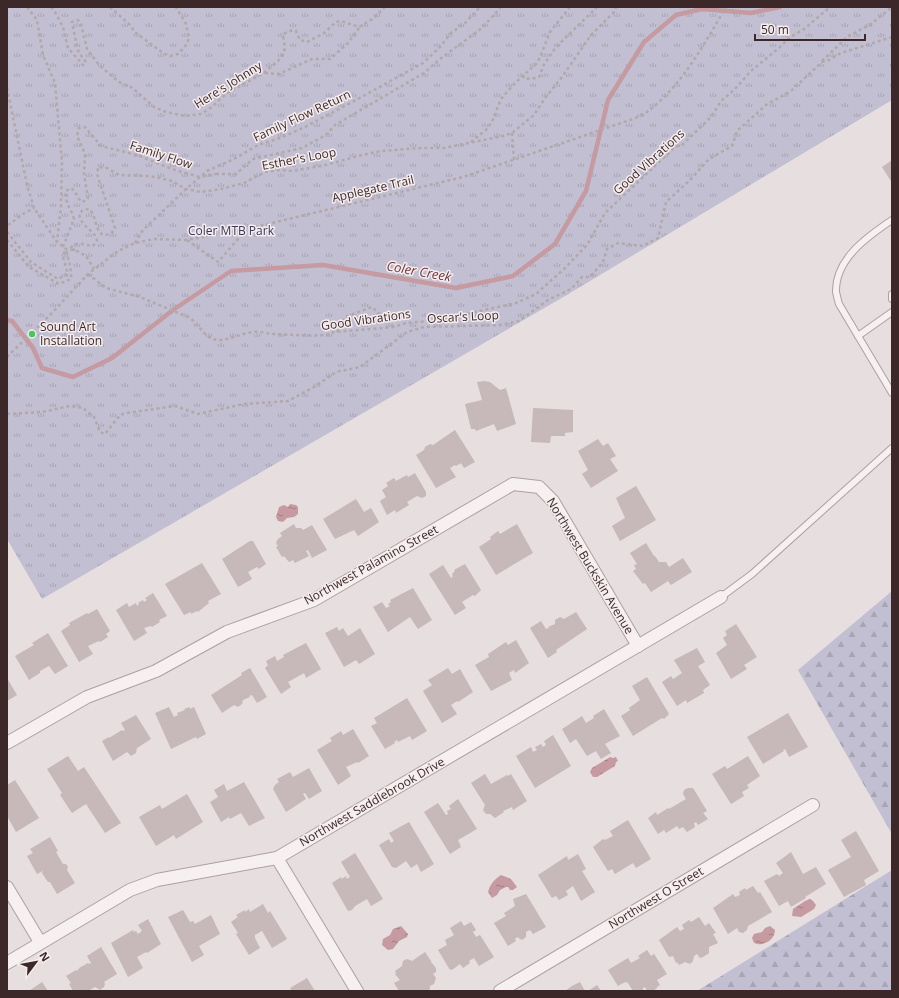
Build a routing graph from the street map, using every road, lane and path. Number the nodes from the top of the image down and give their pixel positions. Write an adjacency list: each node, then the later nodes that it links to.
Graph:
1 (27, 7): 31 (path)
2 (51, 7): 17 (path, Here's Johnny)
3 (110, 7): 4 (path)
4 (176, 7)
5 (385, 7): 14 (path)
6 (480, 7): 23 (path, Family Flow Return)
7 (501, 7): 33 (path, Family Flow, bridge)
8 (570, 7): 18 (path)
9 (597, 7): 18 (path)
10 (616, 7): 20 (path, Esther's Loop)
11 (726, 7): 22 (path, Applegate Trail)
12 (830, 7): 40 (path, Good Vibrations)
13 (892, 8): 16 (path)
14 (359, 28): 17 (path); 17 (path, Here's Johnny)
15 (892, 37): 16 (path, Oscar's Loop)
16 (822, 62): 42 (path, Oscar's Loop)
17 (264, 73)
18 (523, 76): 21 (path)
19 (7, 88): 24 (path)
20 (512, 133): 21 (path, Esther's Loop); 22 (path)
21 (470, 143): 23 (path, Esther's Loop)
22 (514, 160): 27 (path, Applegate Trail)
23 (186, 189): 32 (path, Family Flow Return); 34 (path, Esther's Loop)
24 (34, 208): 26 (path); 31 (path)
25 (892, 220): 44 (lane)
26 (8, 225)
27 (246, 229): 30 (path, Applegate Trail); 30 (path)
28 (7, 232): 33 (path)
29 (7, 240): 33 (path)
30 (186, 240): 32 (path, Applegate Trail)
31 (57, 242): 33 (path)
32 (135, 243): 35 (path, Applegate Trail)
33 (64, 248): 34 (path)
34 (75, 250): 35 (path)
35 (94, 269): 36 (path, Applegate Trail)
36 (88, 274): 43 (path, Good Vibrations); 45 (path, Applegate Trail)
37 (892, 294): 38 (lane)
38 (892, 299)
39 (892, 312): 44 (lane)
40 (424, 321): 41 (path, Good Vibrations); 42 (path)
41 (394, 327): 43 (path, Good Vibrations); 43 (path)
42 (424, 328): 47 (path, Oscar's Loop)
43 (337, 332)
44 (858, 336): 46 (lane)
45 (7, 357)
46 (892, 393)
47 (7, 414)
48 (892, 448): 50 (lane)
49 (539, 487): 51 (street, Northwest Buckskin Avenue); 52 (street, Northwest Palamino Street)
50 (721, 597): 51 (street, Northwest Saddlebrook Drive)
51 (638, 646): 54 (street, Northwest Saddlebrook Drive)
52 (7, 744)
53 (813, 805): 59 (street, Northwest O Street)
54 (278, 858): 56 (street, Northwest Saddlebrook Drive); 58 (street)
55 (7, 887): 56 (street)
56 (40, 942): 57 (street, Northwest Saddlebrook Drive)
57 (7, 963)
58 (357, 991)
59 (500, 991)

